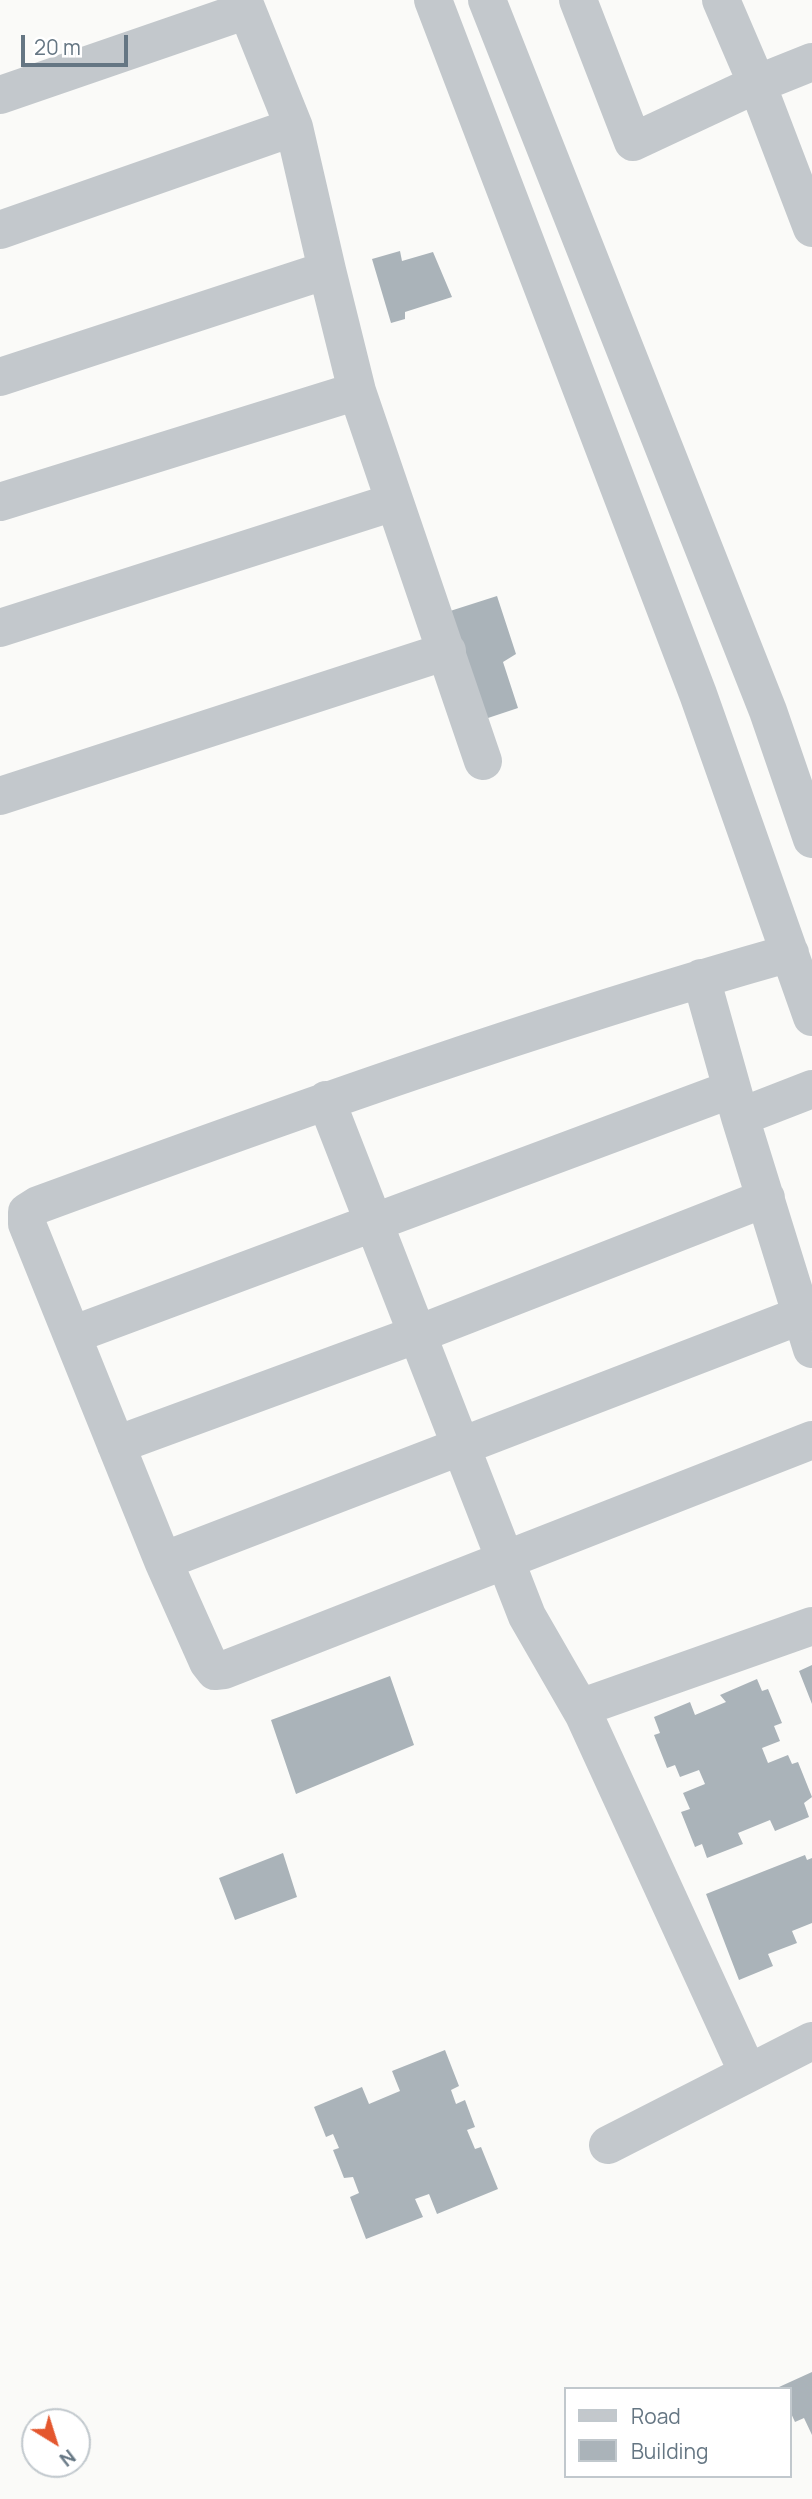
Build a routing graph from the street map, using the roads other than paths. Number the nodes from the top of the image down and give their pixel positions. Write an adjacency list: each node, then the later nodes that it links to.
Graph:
1 (433, 0): 22 (street)
2 (487, 0): 21 (street)
3 (578, 0): 7 (street)
4 (721, 0): 7 (street)
5 (245, 5): 8 (street); 9 (street)
6 (812, 62): 7 (street)
7 (757, 84): 10 (street)
8 (0, 95)
9 (294, 127): 11 (street); 12 (street)
10 (809, 214)
11 (0, 230)
12 (327, 270): 13 (street); 14 (street)
13 (0, 377)
14 (358, 391): 15 (street); 16 (street)
15 (0, 502)
16 (394, 502): 17 (street); 18 (street)
17 (0, 628)
18 (447, 651): 19 (street); 20 (street)
19 (483, 761)
20 (0, 796)
21 (812, 839)
22 (790, 953): 23 (street); 24 (street)
23 (701, 978): 26 (street); 27 (street)
24 (812, 1017)
25 (812, 1089): 27 (street)
26 (326, 1100): 29 (street); 32 (street)
27 (736, 1103): 28 (street); 29 (street)
28 (766, 1198): 30 (street); 31 (street)
29 (373, 1222): 31 (street); 32 (street)
30 (807, 1332): 35 (street)
31 (418, 1334): 34 (street); 35 (street)
32 (72, 1335): 34 (street)
33 (812, 1440): 36 (street)
34 (116, 1445): 37 (street)
35 (461, 1446): 36 (street); 37 (street)
36 (505, 1559): 37 (street); 39 (street)
37 (163, 1562)
38 (812, 1626): 39 (street)
39 (580, 1708): 41 (street)
40 (812, 2041): 41 (street)
41 (748, 2074): 42 (street)
42 (608, 2145)

